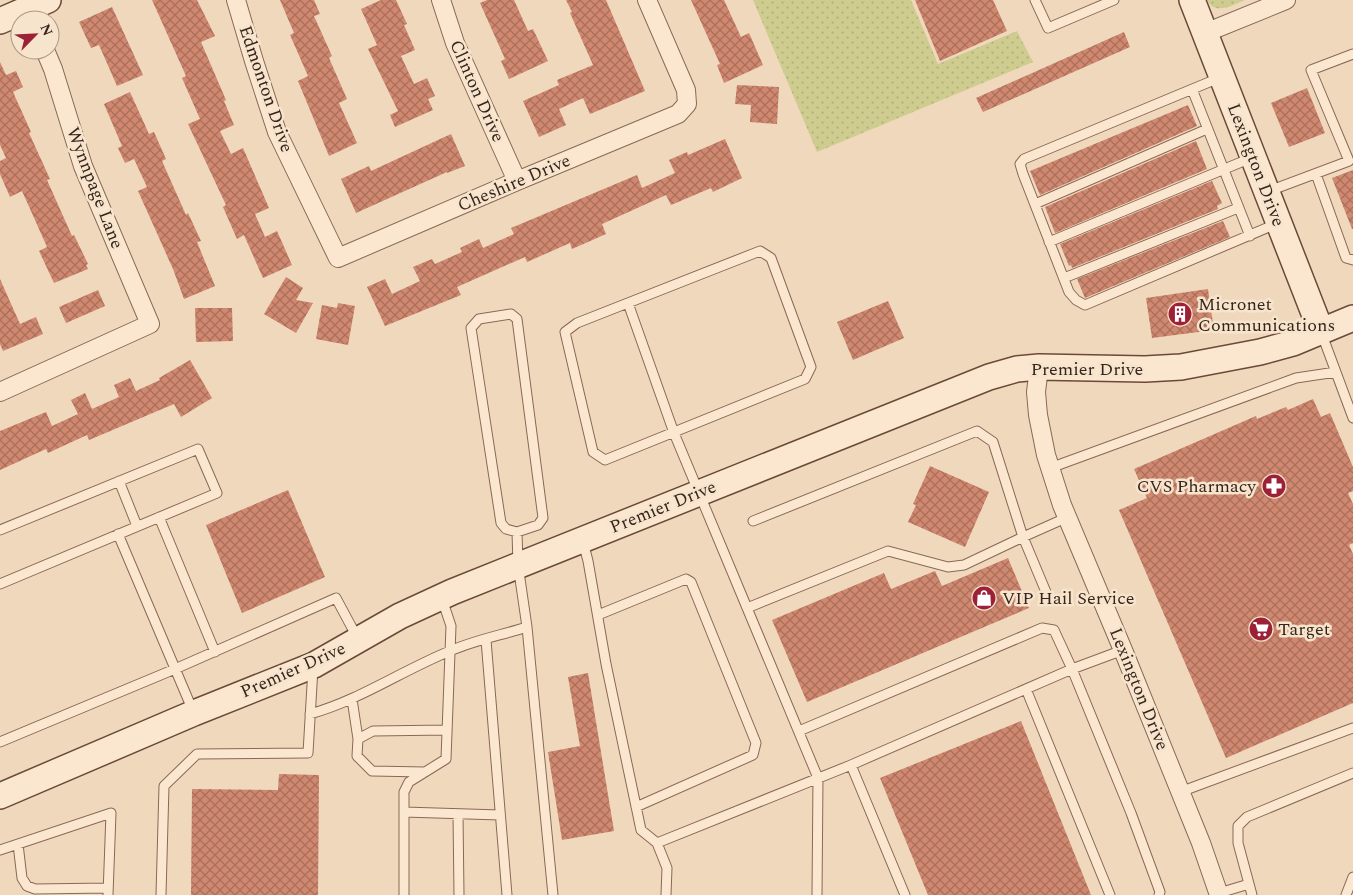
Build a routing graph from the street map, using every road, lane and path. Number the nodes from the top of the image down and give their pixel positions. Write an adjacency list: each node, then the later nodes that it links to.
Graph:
1 (236, 0): 25 (street, Edmonton Drive)
2 (441, 0): 18 (street, Clinton Drive)
3 (647, 0): 18 (street, Cheshire Drive)
4 (1035, 0): 5 (lane)
5 (1114, 0)
6 (1192, 0): 8 (street, Lexington Drive)
7 (1286, 0): 8 (street)
8 (1205, 32): 11 (street, Lexington Drive)
9 (1353, 54): 15 (lane)
10 (49, 60): 33 (street, Wynnpage Lane)
11 (1222, 77): 12 (lane); 14 (street, Lexington Drive)
12 (1192, 89): 13 (lane); 20 (lane)
13 (1207, 129): 16 (lane); 20 (lane)
14 (1253, 157): 16 (lane); 19 (street, Lexington Drive)
15 (1351, 160): 17 (lane)
16 (1223, 169): 21 (lane); 24 (lane)
17 (1316, 174): 19 (lane); 26 (lane)
18 (517, 181): 25 (street, Cheshire Drive)
19 (1267, 192): 22 (street, Lexington Drive)
20 (1034, 204): 24 (lane)
21 (1238, 208): 23 (lane); 27 (lane)
22 (1279, 223): 23 (lane); 30 (street, Lexington Drive)
23 (1250, 236): 27 (lane)
24 (1050, 242): 27 (lane)
25 (338, 258)
26 (1353, 260)
27 (1064, 278)
28 (628, 303): 35 (lane); 35 (lane); 35 (lane)
29 (1353, 318): 30 (street, Premier Drive)
30 (1321, 331): 31 (street, Premier Drive); 32 (lane)
31 (1039, 367): 36 (street, Lexington Drive); 38 (street, Premier Drive)
32 (1336, 372): 34 (lane); 36 (lane)
33 (0, 392)
34 (1353, 418)
35 (674, 433): 38 (lane)
36 (1050, 468): 40 (street, Lexington Drive)
37 (119, 481): 39 (lane); 42 (lane); 43 (lane)
38 (699, 493): 47 (street, Premier Drive); 52 (lane)
39 (158, 517): 42 (lane); 59 (lane)
40 (1068, 517): 46 (lane); 58 (street, Lexington Drive)
41 (753, 521): 46 (lane)
42 (137, 526): 45 (lane)
43 (0, 530)
44 (517, 532): 44 (lane); 48 (lane)
45 (118, 534): 49 (lane); 61 (lane)
46 (1023, 537): 50 (lane); 52 (lane)
47 (583, 539): 48 (street, Premier Drive); 53 (lane)
48 (518, 565): 51 (street, Premier Drive); 54 (lane)
49 (0, 584)
50 (1046, 592)
51 (441, 597): 55 (street, Premier Drive); 57 (lane)
52 (747, 608): 69 (lane)
53 (598, 615): 78 (lane); 78 (lane)
54 (528, 627): 56 (lane); 93 (lane)
55 (359, 640): 59 (lane); 60 (street, Premier Drive)
56 (486, 640): 57 (lane); 81 (lane)
57 (451, 650): 64 (lane); 68 (lane)
58 (1123, 650): 62 (lane); 76 (street, Lexington Drive)
59 (215, 652): 61 (lane)
60 (314, 665): 65 (street, Premier Drive); 66 (lane)
61 (174, 669): 65 (lane); 71 (lane)
62 (1072, 669): 63 (lane); 69 (lane); 98 (lane)
63 (1026, 689): 72 (lane); 97 (lane)
64 (352, 700): 66 (lane); 70 (lane)
65 (194, 713): 77 (street, Premier Drive)
66 (310, 714): 89 (lane)
67 (1353, 728): 76 (lane)
68 (447, 730): 70 (lane); 73 (lane)
69 (799, 731): 75 (lane)
70 (358, 740): 73 (lane)
71 (0, 742)
72 (851, 765): 75 (lane); 96 (lane)
73 (426, 772): 79 (lane)
74 (1353, 774): 86 (lane)
75 (818, 778): 83 (lane); 95 (lane)
76 (1180, 792): 88 (street, Lexington Drive)
77 (0, 796)
78 (636, 807): 83 (lane)
79 (404, 812): 80 (lane); 90 (lane)
80 (458, 814): 81 (lane); 91 (lane)
81 (500, 815): 92 (lane)
82 (18, 844): 84 (lane); 87 (lane); 87 (lane)
83 (657, 844): 94 (lane)
84 (0, 850)
85 (1353, 877): 100 (lane)
86 (1250, 884): 88 (lane); 99 (lane)
87 (108, 892)
88 (1219, 894)
89 (161, 895)
90 (404, 895)
91 (458, 895)
92 (507, 895)
93 (553, 895)
94 (666, 895)
95 (817, 895)
96 (905, 895)
97 (1110, 895)
98 (1159, 895)
99 (1252, 895)
100 (1346, 895)

